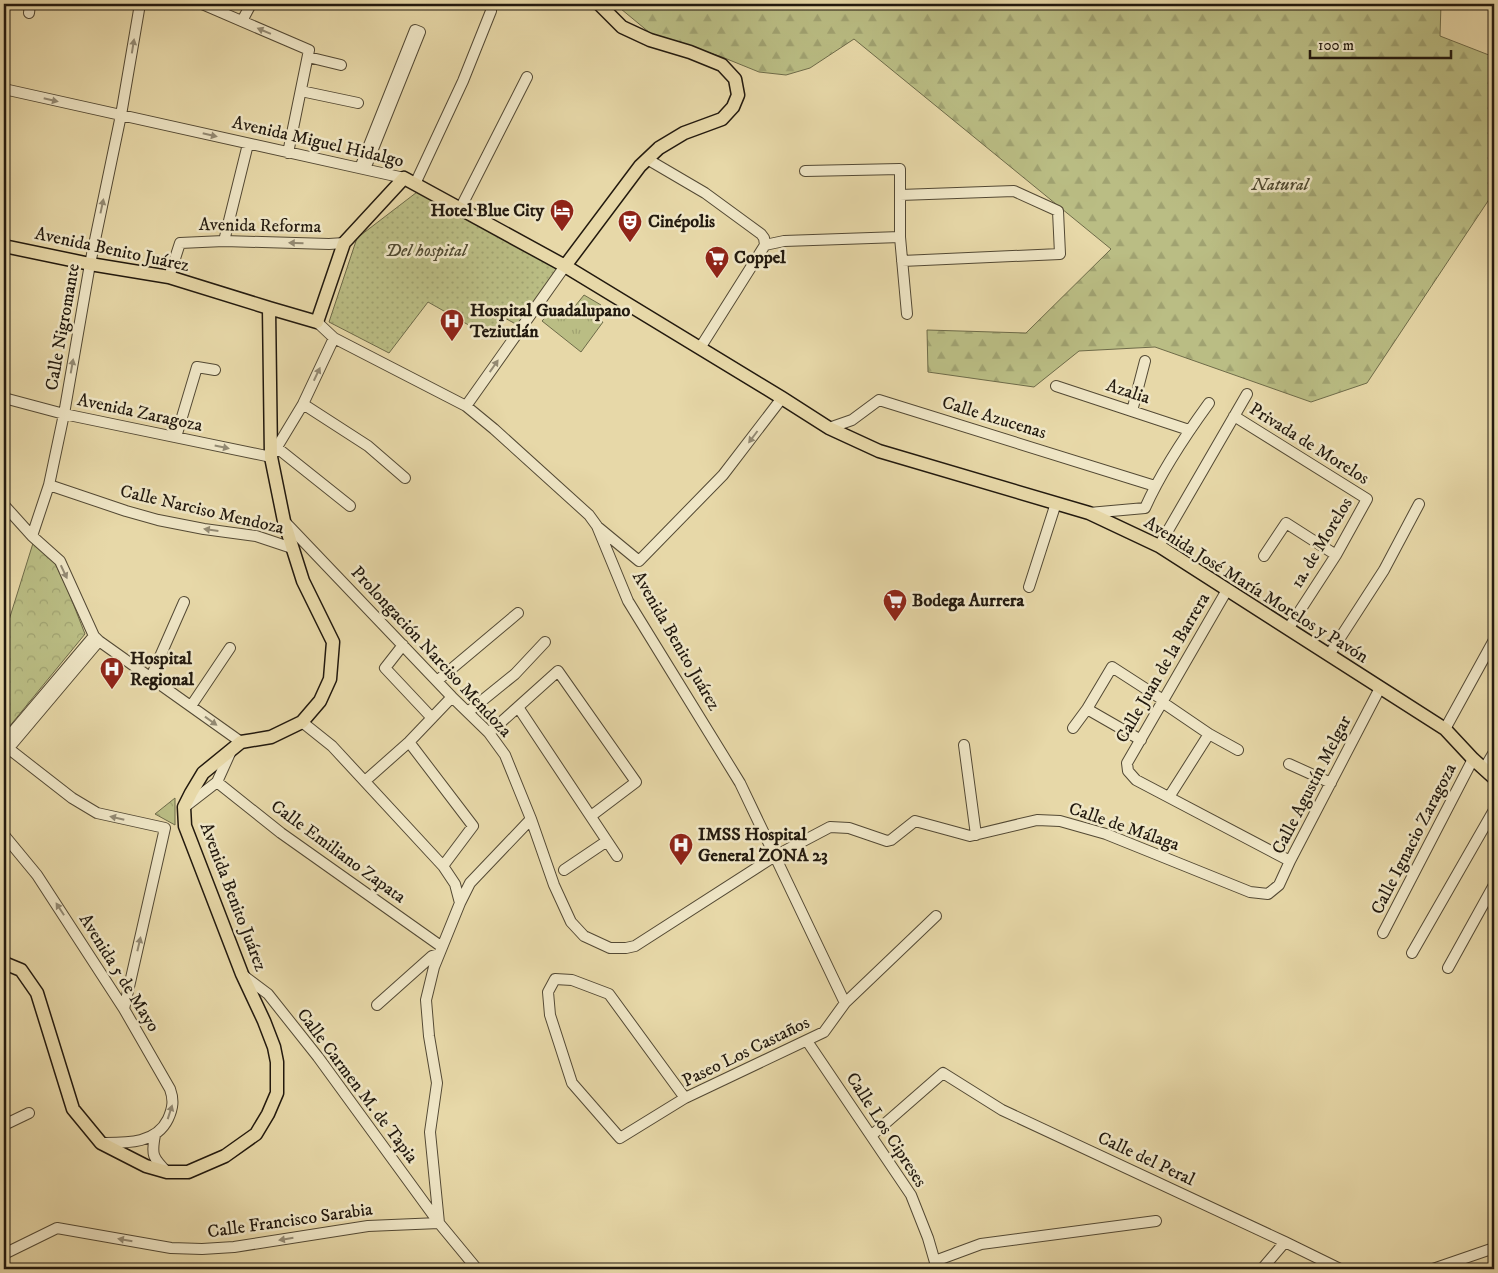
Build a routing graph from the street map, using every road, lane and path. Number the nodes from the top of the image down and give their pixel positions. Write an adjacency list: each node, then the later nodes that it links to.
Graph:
1 (140, 4): 13 (street, Calle Nigromante, one-way to 1)
2 (202, 4): 6 (street)
3 (251, 4): 6 (street)
4 (599, 4): 16 (main road)
5 (491, 11): 20 (street)
6 (242, 21): 7 (street, one-way to 6)
7 (309, 53): 8 (street); 11 (street)
8 (341, 65)
9 (527, 77): 22 (street)
10 (4, 89): 13 (street, Avenida Miguel Hidalgo, one-way to 13)
11 (301, 91): 12 (street); 15 (street)
12 (358, 103)
13 (121, 115): 14 (street, Avenida Miguel Hidalgo, one-way to 14); 29 (street, Calle Nigromante, one-way to 13)
14 (248, 144): 15 (street, Avenida Miguel Hidalgo); 25 (street)
15 (288, 153): 17 (street, Avenida Miguel Hidalgo)
16 (647, 159): 26 (street); 30 (main road)
17 (362, 168): 17 (street); 19 (street, Avenida Miguel Hidalgo)
18 (805, 171): 21 (street)
19 (404, 178): 20 (main road, Avenida Miguel Hidalgo); 24 (main road)
20 (416, 184): 22 (main road, Avenida Miguel Hidalgo)
21 (900, 195): 23 (street); 28 (street)
22 (460, 209): 30 (main road, Avenida Miguel Hidalgo)
23 (900, 237): 26 (street); 28 (street)
24 (348, 238): 25 (street, Avenida Reforma, one-way to 25); 34 (main road)
25 (224, 241): 31 (street, Avenida Reforma)
26 (765, 245): 36 (street)
27 (4, 246): 29 (main road, Avenida Benito Juárez)
28 (902, 260): 33 (street)
29 (90, 264): 31 (main road, Avenida Benito Juárez); 47 (street, Calle Nigromante, one-way to 29)
30 (565, 266): 36 (main road, Avenida Miguel Hidalgo); 45 (street, one-way to 30)
31 (169, 276): 32 (main road, Avenida Benito Juárez)
32 (269, 308): 34 (main road); 52 (main road, Avenida Benito Juárez)
33 (907, 314)
34 (317, 322): 35 (street, Avenida Benito Juárez)
35 (334, 338): 44 (street, one-way to 35); 45 (street, Avenida Benito Juárez)
36 (700, 348): 42 (main road, Avenida Miguel Hidalgo)
37 (1145, 361): 46 (street)
38 (214, 370): 51 (street)
39 (1056, 386): 46 (street, Azalia)
40 (1247, 394): 48 (street)
41 (4, 398): 47 (street, Avenida Zaragoza)
42 (782, 398): 49 (main road, Avenida José María Morelos y Pavón); 63 (street, one-way to 63)
43 (1209, 403): 50 (street)
44 (303, 404): 52 (street); 53 (street)
45 (466, 406): 63 (street, Avenida Benito Juárez)
46 (1132, 411): 50 (street, Azalia)
47 (64, 414): 51 (street, Avenida Zaragoza); 54 (street, Calle Nigromante)
48 (1234, 416): 56 (street, Privada de Morelos); 65 (street)
49 (829, 428): 55 (street, Calle Azucenas); 57 (main road, Avenida José María Morelos y Pavón)
50 (1189, 430): 55 (street)
51 (176, 437): 52 (street, Avenida Zaragoza, one-way to 52)
52 (273, 449): 60 (street); 62 (main road, Avenida Benito Juárez)
53 (405, 478)
54 (48, 485): 64 (street, Calle Nigromante); 66 (street, Calle Narciso Mendoza, one-way to 54)
55 (1155, 486): 61 (street)
56 (1367, 500): 67 (street, 1a. de Morelos)
57 (1056, 503): 61 (main road, Avenida José María Morelos y Pavón); 69 (street)
58 (1419, 504): 79 (street)
59 (4, 505): 64 (street)
60 (350, 506)
61 (1089, 513): 65 (main road, Avenida José María Morelos y Pavón)
62 (284, 521): 66 (main road, Avenida Benito Juárez); 77 (street, Prolongación Narciso Mendoza)
63 (597, 526): 118 (street, Avenida Benito Juárez)
64 (32, 536): 74 (street, one-way to 74)
65 (1159, 546): 70 (main road, Avenida José María Morelos y Pavón)
66 (292, 548): 90 (main road, Avenida Benito Juárez)
67 (1336, 555): 68 (street); 73 (street, 1a. de Morelos)
68 (1264, 556)
69 (1029, 587)
70 (1228, 590): 73 (main road, Avenida José María Morelos y Pavón); 84 (street, Calle Juan de la Barrera)
71 (184, 602): 80 (street)
72 (518, 613): 81 (street)
73 (1288, 629): 79 (main road, Avenida José María Morelos y Pavón)
74 (96, 638): 80 (street); 97 (street)
75 (545, 642): 88 (street)
76 (1494, 643): 92 (street)
77 (403, 645): 81 (street, Prolongación Narciso Mendoza); 89 (street)
78 (230, 648): 85 (street)
79 (1329, 655): 82 (main road, Avenida José María Morelos y Pavón)
80 (151, 677): 85 (street)
81 (437, 681): 83 (street, Prolongación Narciso Mendoza)
82 (1380, 688): 92 (main road, Avenida José María Morelos y Pavón); 108 (street, Calle Agustín Melgar)
83 (452, 697): 88 (street, Prolongación Narciso Mendoza); 89 (street)
84 (1162, 702): 87 (street); 94 (street); 95 (street, Calle Juan de la Barrera)
85 (191, 706): 98 (street, one-way to 98)
86 (518, 707): 93 (street); 112 (street); 112 (street)
87 (1087, 709): 91 (street); 95 (street)
88 (468, 712): 93 (street, Prolongación Narciso Mendoza)
89 (432, 718): 96 (street)
90 (302, 722): 98 (main road, Avenida Benito Juárez); 106 (street)
91 (1073, 728)
92 (1445, 729): 102 (main road, Avenida José María Morelos y Pavón)
93 (489, 733): 113 (street, Prolongación Narciso Mendoza)
94 (1210, 734): 100 (street); 109 (street)
95 (1141, 740): 109 (street, Calle Juan de la Barrera)
96 (409, 742): 106 (street); 120 (street)
97 (5, 745): 134 (street, one-way to 97)
98 (236, 746): 107 (street); 110 (main road, Avenida Benito Juárez)
99 (964, 746): 115 (street)
100 (1238, 750)
101 (1494, 752): 104 (street)
102 (1473, 759): 104 (main road, Avenida José María Morelos y Pavón); 126 (street, Calle Ignacio Zaragoza)
103 (1289, 764): 108 (street)
104 (1484, 770): 105 (main road, Avenida José María Morelos y Pavón)
105 (1494, 778)
106 (364, 781): 120 (street)
107 (217, 782): 110 (street); 127 (street, Calle Emiliano Zapata)
108 (1331, 783): 119 (street, Calle Agustín Melgar)
109 (1169, 797): 119 (street)
110 (184, 808): 131 (main road, Avenida Benito Juárez)
111 (1494, 810): 128 (street)
112 (591, 816): 116 (street)
113 (531, 819): 118 (street, Prolongación Narciso Mendoza); 124 (street)
114 (4, 835): 134 (street, Avenida 5 de Mayo, one-way to 114)
115 (976, 835): 118 (street, Calle de Málaga); 123 (street, Calle de Málaga)
116 (607, 841): 117 (street); 121 (street)
117 (617, 856)
118 (775, 856): 132 (street, Avenida Benito Juárez)
119 (1290, 860): 123 (street, Calle Agustín Melgar)
120 (443, 866): 124 (street)
121 (564, 870)
122 (1494, 886): 130 (street)
123 (1268, 894)
124 (460, 902): 127 (street)
125 (936, 916): 132 (street, Paseo Los Castaños)
126 (1383, 933)
127 (440, 950): 133 (street); 144 (street)
128 (1412, 953)
129 (4, 963): 141 (main road, Avenida Benito Juárez)
130 (1448, 968)
131 (242, 974): 142 (main road, Avenida Benito Juárez); 144 (street, Calle Carmen M. de Tapia)
132 (845, 1003): 135 (street, Paseo Los Castaños)
133 (377, 1005)
134 (124, 1009): 139 (street, Avenida 5 de Mayo, one-way to 134)
135 (807, 1041): 136 (street, Paseo Los Castaños); 140 (street, Calle Los Cipreses)
136 (684, 1098): 136 (street, Paseo Los Castaños)
137 (29, 1113): 138 (street)
138 (4, 1125)
139 (155, 1135): 141 (street); 142 (street)
140 (872, 1135): 145 (street, Calle del Peral); 148 (street, Calle Los Cipreses)
141 (101, 1143): 142 (main road, Avenida Benito Juárez)
142 (167, 1172)
143 (1156, 1221): 148 (street)
144 (439, 1223): 147 (street, Calle Francisco Sarabia, one-way to 147); 149 (street, Calle Carmen M. de Tapia)
145 (1286, 1242): 150 (street); 151 (street, Calle del Peral)
146 (1494, 1248): 152 (street)
147 (4, 1254)
148 (936, 1265)
149 (477, 1269)
150 (1262, 1269)
151 (1340, 1269)
152 (1433, 1269)

